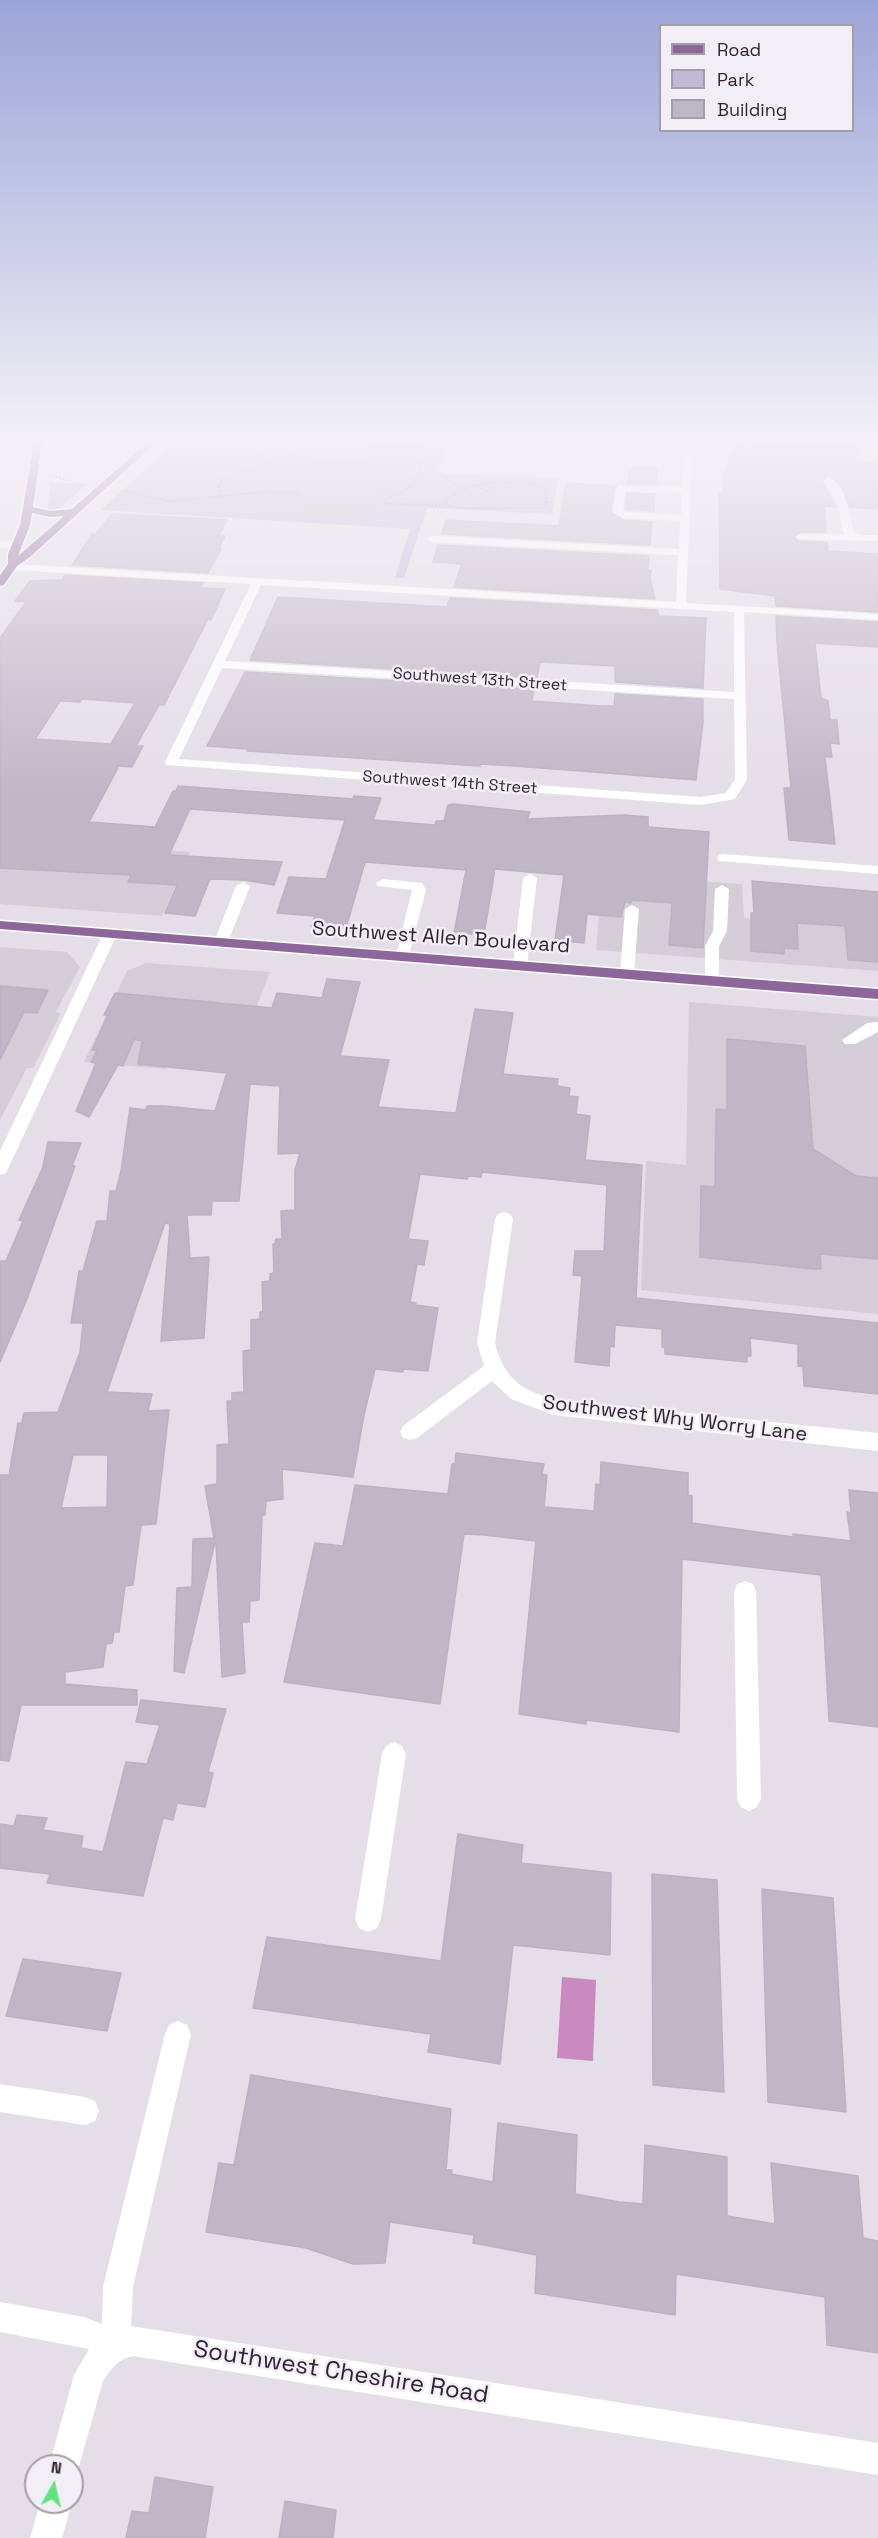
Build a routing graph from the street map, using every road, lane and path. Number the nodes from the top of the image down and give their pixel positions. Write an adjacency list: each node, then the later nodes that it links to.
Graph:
1 (12, 560): 4 (main road)
2 (18, 560): 4 (main road)
3 (684, 560): 7 (street)
4 (12, 565): 5 (street); 6 (main road)
5 (258, 581): 7 (street); 10 (street)
6 (0, 583)
7 (681, 605): 8 (street)
8 (739, 609): 9 (street); 11 (street)
9 (878, 617)
10 (219, 664): 11 (street, Southwest 13th Street); 11 (street, Southwest 14th Street)
11 (741, 696)
12 (724, 858): 13 (street)
13 (878, 870)
14 (530, 878): 23 (street)
15 (383, 883): 22 (street)
16 (243, 886): 21 (street)
17 (722, 889): 25 (street)
18 (632, 909): 24 (street)
19 (0, 925): 20 (main road, Southwest Allen Boulevard)
20 (110, 934): 21 (main road, Southwest Allen Boulevard); 29 (street)
21 (221, 942): 22 (main road, Southwest Allen Boulevard)
22 (403, 956): 23 (main road, Southwest Allen Boulevard)
23 (520, 965): 24 (main road, Southwest Allen Boulevard)
24 (627, 974): 25 (main road, Southwest Allen Boulevard)
25 (712, 980): 26 (main road, Southwest Allen Boulevard)
26 (878, 994)
27 (878, 1027): 28 (street)
28 (850, 1040)
29 (0, 1168)
30 (504, 1219): 31 (street, Southwest Why Worry Lane)
31 (494, 1369): 32 (street); 33 (street, Southwest Why Worry Lane)
32 (410, 1432)
33 (878, 1442)
34 (745, 1591): 36 (street)
35 (394, 1754): 37 (street)
36 (749, 1799)
37 (368, 1919)
38 (178, 2034): 42 (street)
39 (0, 2098): 40 (street)
40 (85, 2110)
41 (0, 2317): 42 (street)
42 (116, 2343): 43 (street); 44 (street, Southwest Cheshire Road)
43 (68, 2454)
44 (878, 2459)
45 (53, 2514): 46 (street)
46 (46, 2538)

